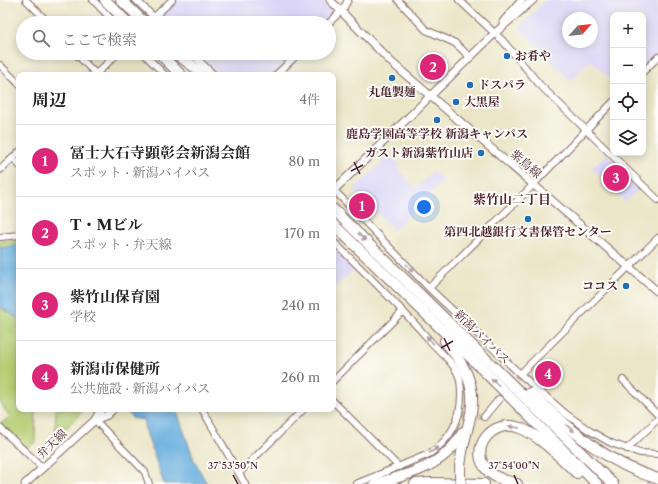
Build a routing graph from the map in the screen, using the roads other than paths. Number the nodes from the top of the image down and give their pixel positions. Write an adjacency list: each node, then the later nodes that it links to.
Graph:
1 (26, 0): 14 (street)
2 (93, 0): 15 (street)
3 (105, 0): 16 (highway)
4 (121, 0): 17 (highway)
5 (136, 0): 18 (street)
6 (172, 0): 19 (street)
7 (330, 0): 13 (street, 紫鳥線)
8 (348, 0): 13 (street)
9 (398, 0): 22 (street)
10 (459, 0): 21 (street)
11 (522, 0): 21 (street)
12 (533, 0): 21 (street)
13 (341, 11): 20 (street); 43 (street, 紫鳥線)
14 (42, 16)
15 (108, 16)
16 (121, 16)
17 (142, 16)
18 (146, 16)
19 (154, 16)
20 (336, 16)
21 (495, 33): 22 (street); 45 (street)
22 (470, 57): 43 (street)
23 (658, 57): 33 (street)
24 (82, 60): 34 (street)
25 (111, 60): 35 (street)
26 (150, 60): 36 (street)
27 (166, 60): 37 (highway)
28 (182, 60): 38 (highway)
29 (185, 60): 39 (highway)
30 (198, 60): 40 (street)
31 (292, 60): 41 (street)
32 (0, 65): 42 (street)
33 (646, 69)
34 (93, 72)
35 (99, 72)
36 (162, 72)
37 (177, 72)
38 (194, 72)
39 (201, 72)
40 (211, 72)
41 (279, 72)
42 (16, 81)
43 (432, 95): 50 (street, 紫鳥線); 51 (street)
44 (610, 105): 45 (street)
45 (586, 129): 50 (street); 53 (street)
46 (16, 155): 47 (street)
47 (13, 158): 48 (street); 49 (street)
48 (16, 162)
49 (0, 170)
50 (533, 185): 60 (street, 紫鳥線); 61 (street)
51 (336, 187)
52 (336, 191): 61 (street, one-way to 61)
53 (658, 200)
54 (336, 213): 65 (highway, 新潟バイパス, one-way to 65)
55 (336, 227): 63 (highway, 新潟バイパス)
56 (16, 235): 57 (street)
57 (0, 237)
58 (658, 238): 60 (street)
59 (336, 244): 64 (street)
60 (629, 267): 62 (street, 紫鳥線); 66 (street)
61 (429, 288): 66 (street)
62 (658, 292)
63 (418, 307): 79 (highway); 96 (highway, 新潟バイパス, one-way to 63)
64 (403, 311): 67 (street); 83 (street, one-way to 64)
65 (456, 329): 86 (highway, one-way to 86); 97 (highway, 新潟バイパス)
66 (520, 374): 81 (street)
67 (336, 378)
68 (623, 380): 75 (street)
69 (499, 399): 76 (street)
70 (336, 404): 83 (street)
71 (99, 412): 78 (street)
72 (110, 412): 78 (street)
73 (204, 412): 85 (street)
74 (301, 412): 85 (street)
75 (658, 415)
76 (484, 416)
77 (658, 418): 81 (street)
78 (95, 420): 84 (street, 弁天線); 89 (street)
79 (469, 422): 87 (highway); 92 (highway)
80 (0, 428): 84 (street)
81 (627, 449): 82 (street)
82 (658, 454)
83 (399, 467): 91 (street)
84 (43, 468): 88 (street, 弁天線)
85 (240, 472): 90 (street)
86 (658, 479)
87 (460, 480)
88 (24, 484)
89 (149, 484)
90 (245, 484)
91 (356, 484)
92 (375, 484)
93 (415, 484): 94 (highway)
94 (484, 484)
95 (517, 484): 96 (highway, one-way to 95)
96 (593, 484)
97 (613, 484)

